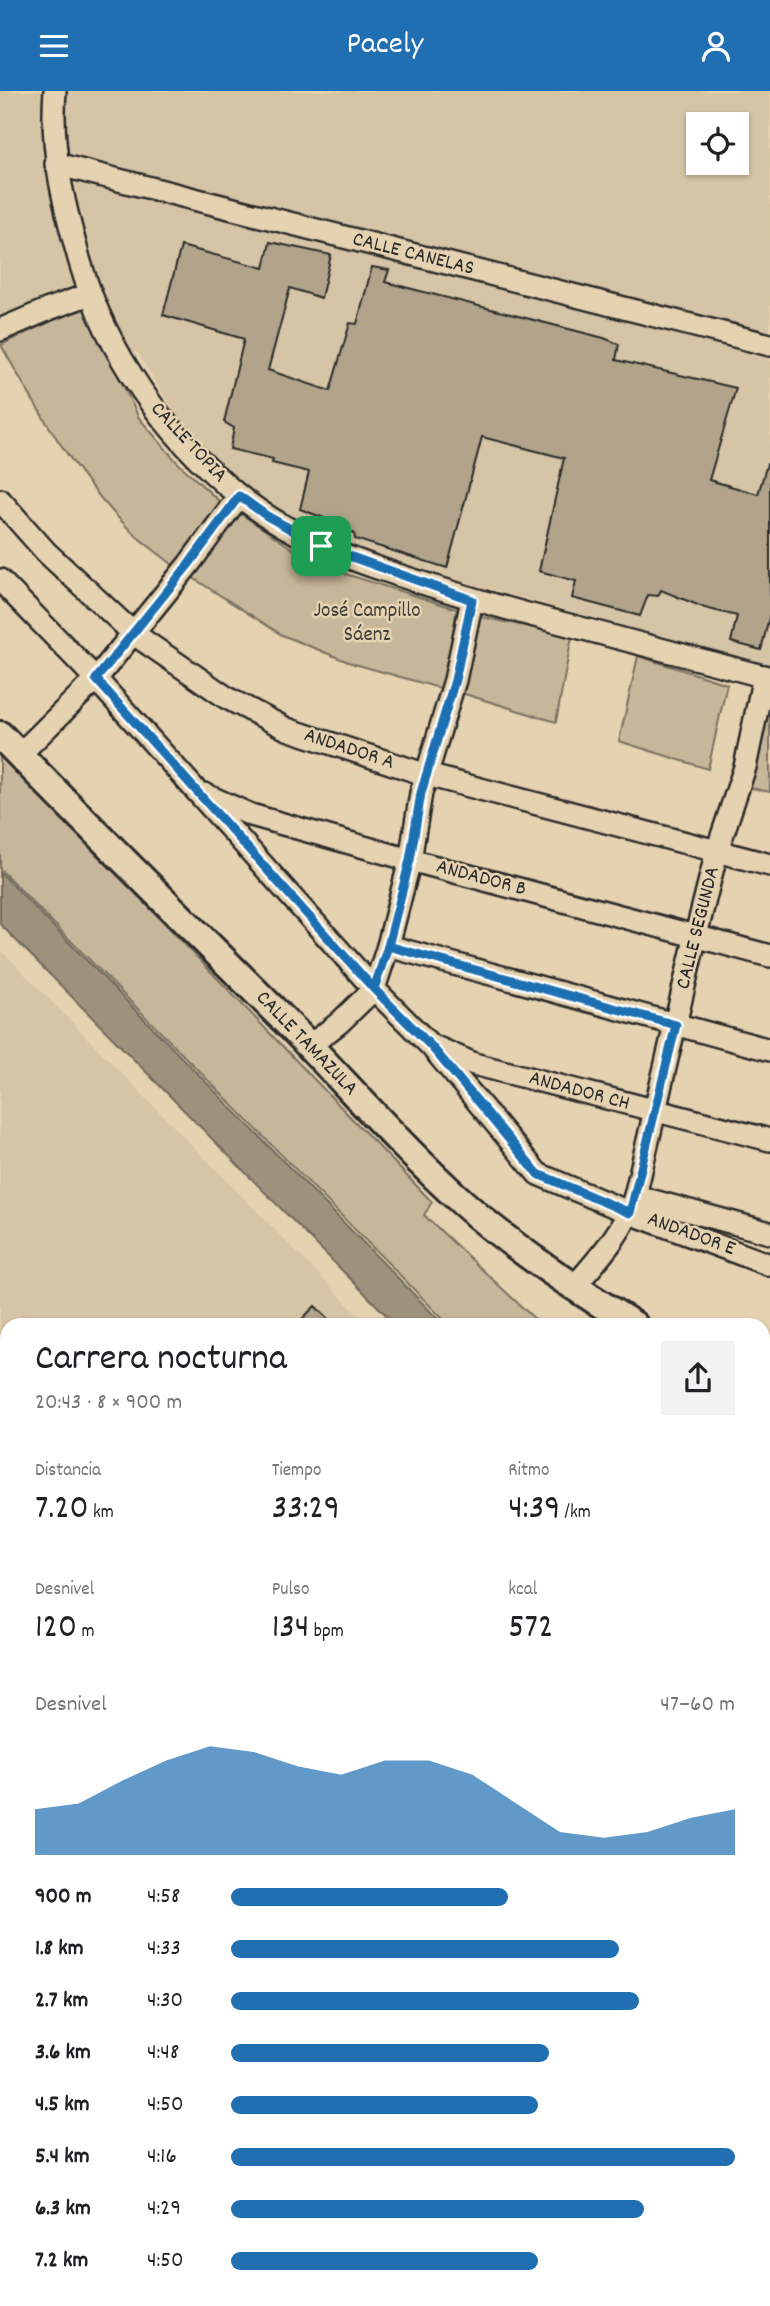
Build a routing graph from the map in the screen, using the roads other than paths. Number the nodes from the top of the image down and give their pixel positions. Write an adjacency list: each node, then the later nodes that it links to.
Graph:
1 (55, 91): 2 (street, CALLE TOPIA)
2 (56, 164): 3 (street, CALLE TOPIA); 5 (street, CALLE CANELAS)
3 (90, 294): 4 (street); 6 (street, CALLE TOPIA)
4 (0, 330)
5 (770, 345)
6 (239, 496): 9 (street, CALLE TOPIA); 10 (street)
7 (0, 500): 10 (street, ANDADOR A)
8 (0, 580): 12 (street, ANDADOR E)
9 (472, 600): 11 (street, CALLE TOPIA); 15 (street)
10 (134, 634): 12 (street); 15 (street, ANDADOR A)
11 (767, 677): 17 (street, CALLE SEGUNDA)
12 (96, 679): 14 (street); 16 (street, ANDADOR E)
13 (0, 735): 14 (main road, CALLE TAMAZULA)
14 (19, 755): 25 (main road, CALLE TAMAZULA)
15 (427, 775): 17 (street, ANDADOR A); 18 (street)
16 (195, 790): 18 (street, ANDADOR B); 23 (street, ANDADOR E)
17 (717, 851): 19 (street, ANDADOR A); 20 (street, CALLE SEGUNDA)
18 (410, 860): 20 (street, ANDADOR B); 21 (street)
19 (770, 865)
20 (696, 935): 22 (street, ANDADOR B); 24 (street, CALLE SEGUNDA)
21 (388, 946): 23 (street); 24 (street)
22 (770, 956)
23 (374, 989): 25 (street); 26 (street, ANDADOR E)
24 (676, 1025): 27 (street); 28 (street, CALLE SEGUNDA)
25 (309, 1046): 33 (main road, CALLE TAMAZULA)
26 (431, 1046): 28 (street, ANDADOR CH); 30 (street, ANDADOR E)
27 (770, 1050)
28 (656, 1112): 29 (street, ANDADOR CH); 30 (street, CALLE SEGUNDA)
29 (770, 1140)
30 (633, 1205): 31 (street); 32 (street, ANDADOR E); 33 (street, CALLE SEGUNDA)
31 (770, 1233): 32 (street)
32 (765, 1263)
33 (574, 1287): 34 (main road, CALLE TAMAZULA)
34 (623, 1318)

